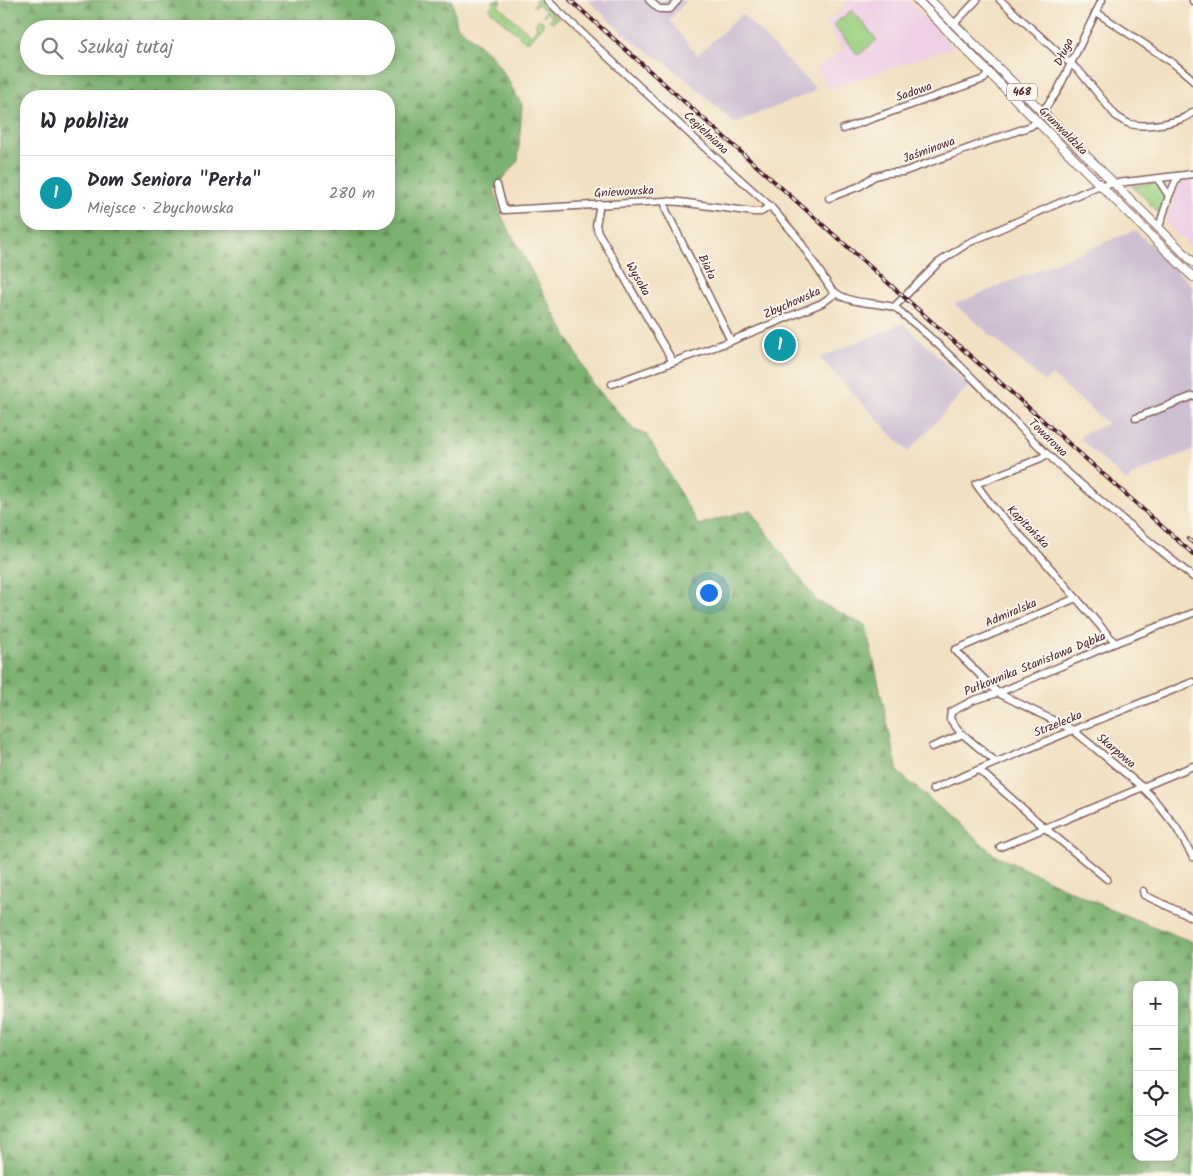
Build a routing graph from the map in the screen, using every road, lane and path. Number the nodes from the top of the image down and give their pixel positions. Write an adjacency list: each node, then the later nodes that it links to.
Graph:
1 (547, 0): 28 (street, Cegielniana)
2 (649, 0): 3 (street)
3 (678, 0)
4 (917, 0): 12 (main road, Grunwaldzka / 468)
5 (930, 0): 10 (main road, Grunwaldzka / 468)
6 (977, 0): 10 (street)
7 (1000, 0): 11 (street)
8 (1102, 0): 9 (street, Długa)
9 (1096, 12): 11 (street, Długa); 13 (street)
10 (954, 24): 14 (main road, Grunwaldzka / 468)
11 (1070, 64): 14 (street, Długa); 15 (street)
12 (988, 72): 16 (main road, Grunwaldzka / 468); 17 (street, Sadowa)
13 (1193, 81)
14 (1042, 112): 21 (main road, Grunwaldzka / 468)
15 (1193, 112)
16 (1037, 121): 23 (main road, Grunwaldzka / 468); 25 (street, Jaśminowa)
17 (843, 129)
18 (1193, 174): 19 (street)
19 (1178, 176): 20 (street); 24 (street)
20 (1158, 178): 21 (street); 24 (street)
21 (1114, 184): 23 (street); 29 (main road, Grunwaldzka / 468)
22 (496, 185): 27 (street, Gniewowska)
23 (1100, 185): 31 (main road, Grunwaldzka / 468); 33 (street)
24 (1169, 196): 29 (street)
25 (829, 198)
26 (665, 201): 27 (street, Gniewowska); 28 (street, Gniewowska); 34 (street, Biała)
27 (600, 204): 35 (street, Wysoka)
28 (770, 206): 32 (street, Cegielniana)
29 (1159, 227): 30 (main road, Grunwaldzka / 468)
30 (1193, 262)
31 (1193, 277)
32 (836, 293): 33 (street, Zbychowska); 34 (street, Zbychowska)
33 (894, 307): 39 (street, Towarowa)
34 (731, 342): 35 (street, Zbychowska)
35 (672, 362): 36 (street, Zbychowska)
36 (612, 384)
37 (1193, 396): 38 (street)
38 (1136, 418)
39 (1047, 454): 40 (street, Towarowa); 41 (street, Kapitańska)
40 (1193, 576)
41 (1076, 598): 43 (street, Kapitańska); 44 (street, Admiralska)
42 (1193, 613): 43 (street, Pułkownika Stanisława Dąbka)
43 (1116, 643): 46 (street, Pułkownika Stanisława Dąbka)
44 (955, 650): 46 (street, Skarpowa)
45 (1193, 682): 47 (street, Strzelecka)
46 (998, 693): 47 (street, Skarpowa); 48 (street, Pułkownika Stanisława Dąbka)
47 (1072, 730): 50 (street, Strzelecka); 53 (street, Skarpowa)
48 (963, 734): 49 (street); 50 (street, Pułkownika Stanisława Dąbka)
49 (932, 747)
50 (996, 762): 52 (street, Strzelecka)
51 (1193, 766): 53 (street)
52 (979, 770): 54 (street, Strzelecka); 55 (street)
53 (1142, 787): 55 (street); 57 (street, Skarpowa)
54 (933, 789)
55 (1045, 828): 56 (street); 58 (street)
56 (1000, 847)
57 (1193, 857)
58 (1107, 879)
59 (1143, 891): 60 (street)
60 (1193, 918)

